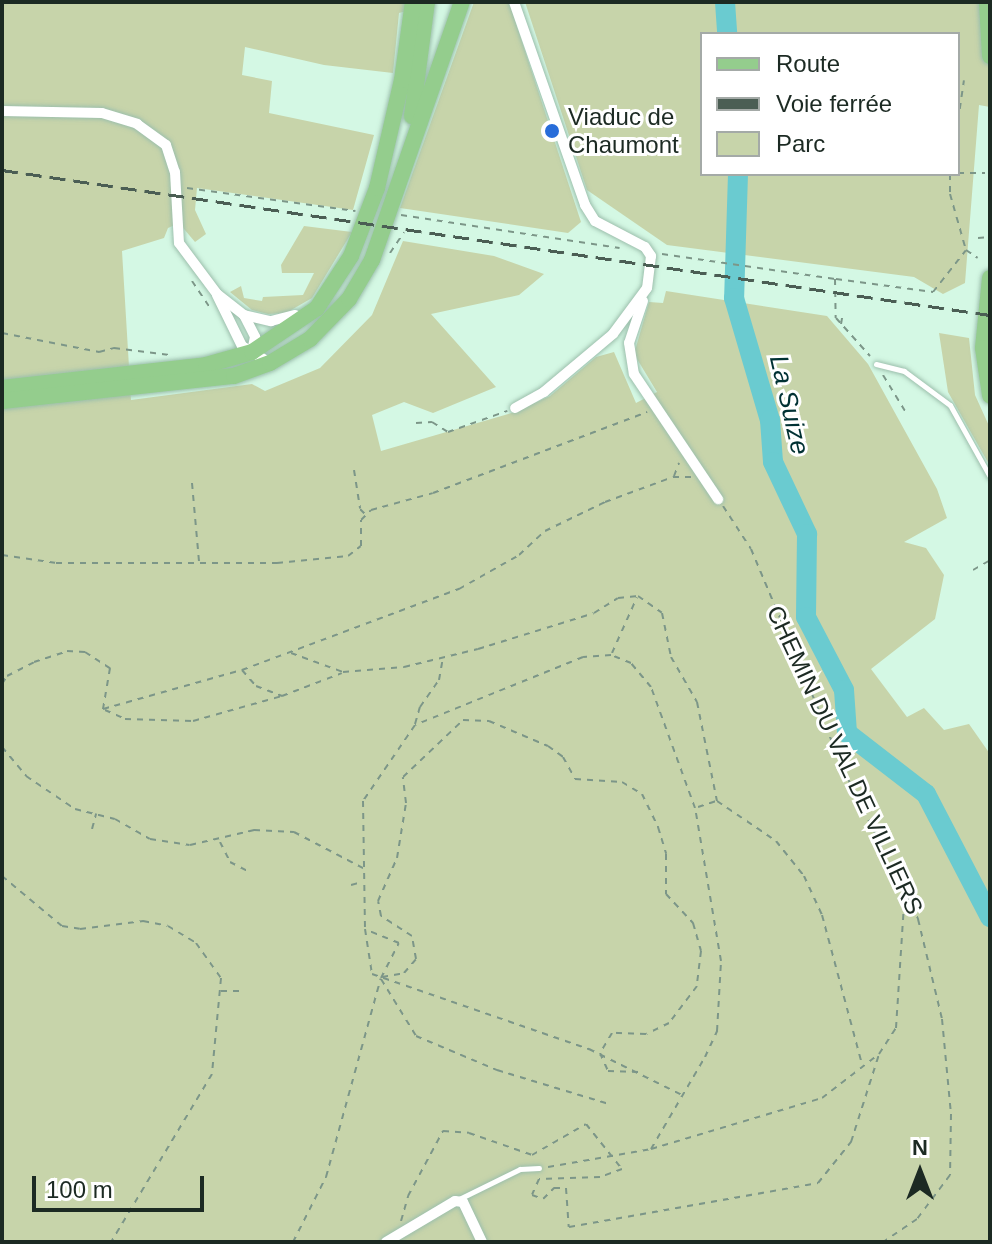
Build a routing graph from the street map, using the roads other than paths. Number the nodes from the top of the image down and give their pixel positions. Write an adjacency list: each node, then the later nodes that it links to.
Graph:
1 (413, 2): 10 (main road)
2 (427, 2): 8 (main road)
3 (462, 2): 8 (main road)
4 (514, 2): 11 (street)
5 (987, 2): 6 (main road)
6 (990, 56)
7 (2, 111): 12 (street)
8 (408, 150): 18 (main road)
9 (990, 278): 15 (main road)
10 (334, 285): 13 (street); 16 (main road)
11 (647, 288): 24 (street); 26 (street)
12 (217, 294): 13 (street); 14 (street)
13 (244, 315): 16 (street)
14 (236, 337): 16 (street); 17 (street)
15 (987, 348): 22 (main road)
16 (252, 352): 17 (main road); 18 (street); 20 (street)
17 (231, 358): 21 (main road)
18 (270, 363): 20 (main road)
19 (876, 364): 25 (lane)
20 (244, 372): 23 (main road)
21 (2, 388)
22 (990, 395)
23 (2, 401)
24 (515, 408)
25 (990, 477)
26 (718, 499)
27 (539, 1168): 28 (lane)
28 (455, 1201): 29 (street); 30 (street)
29 (386, 1242)
30 (482, 1242)

